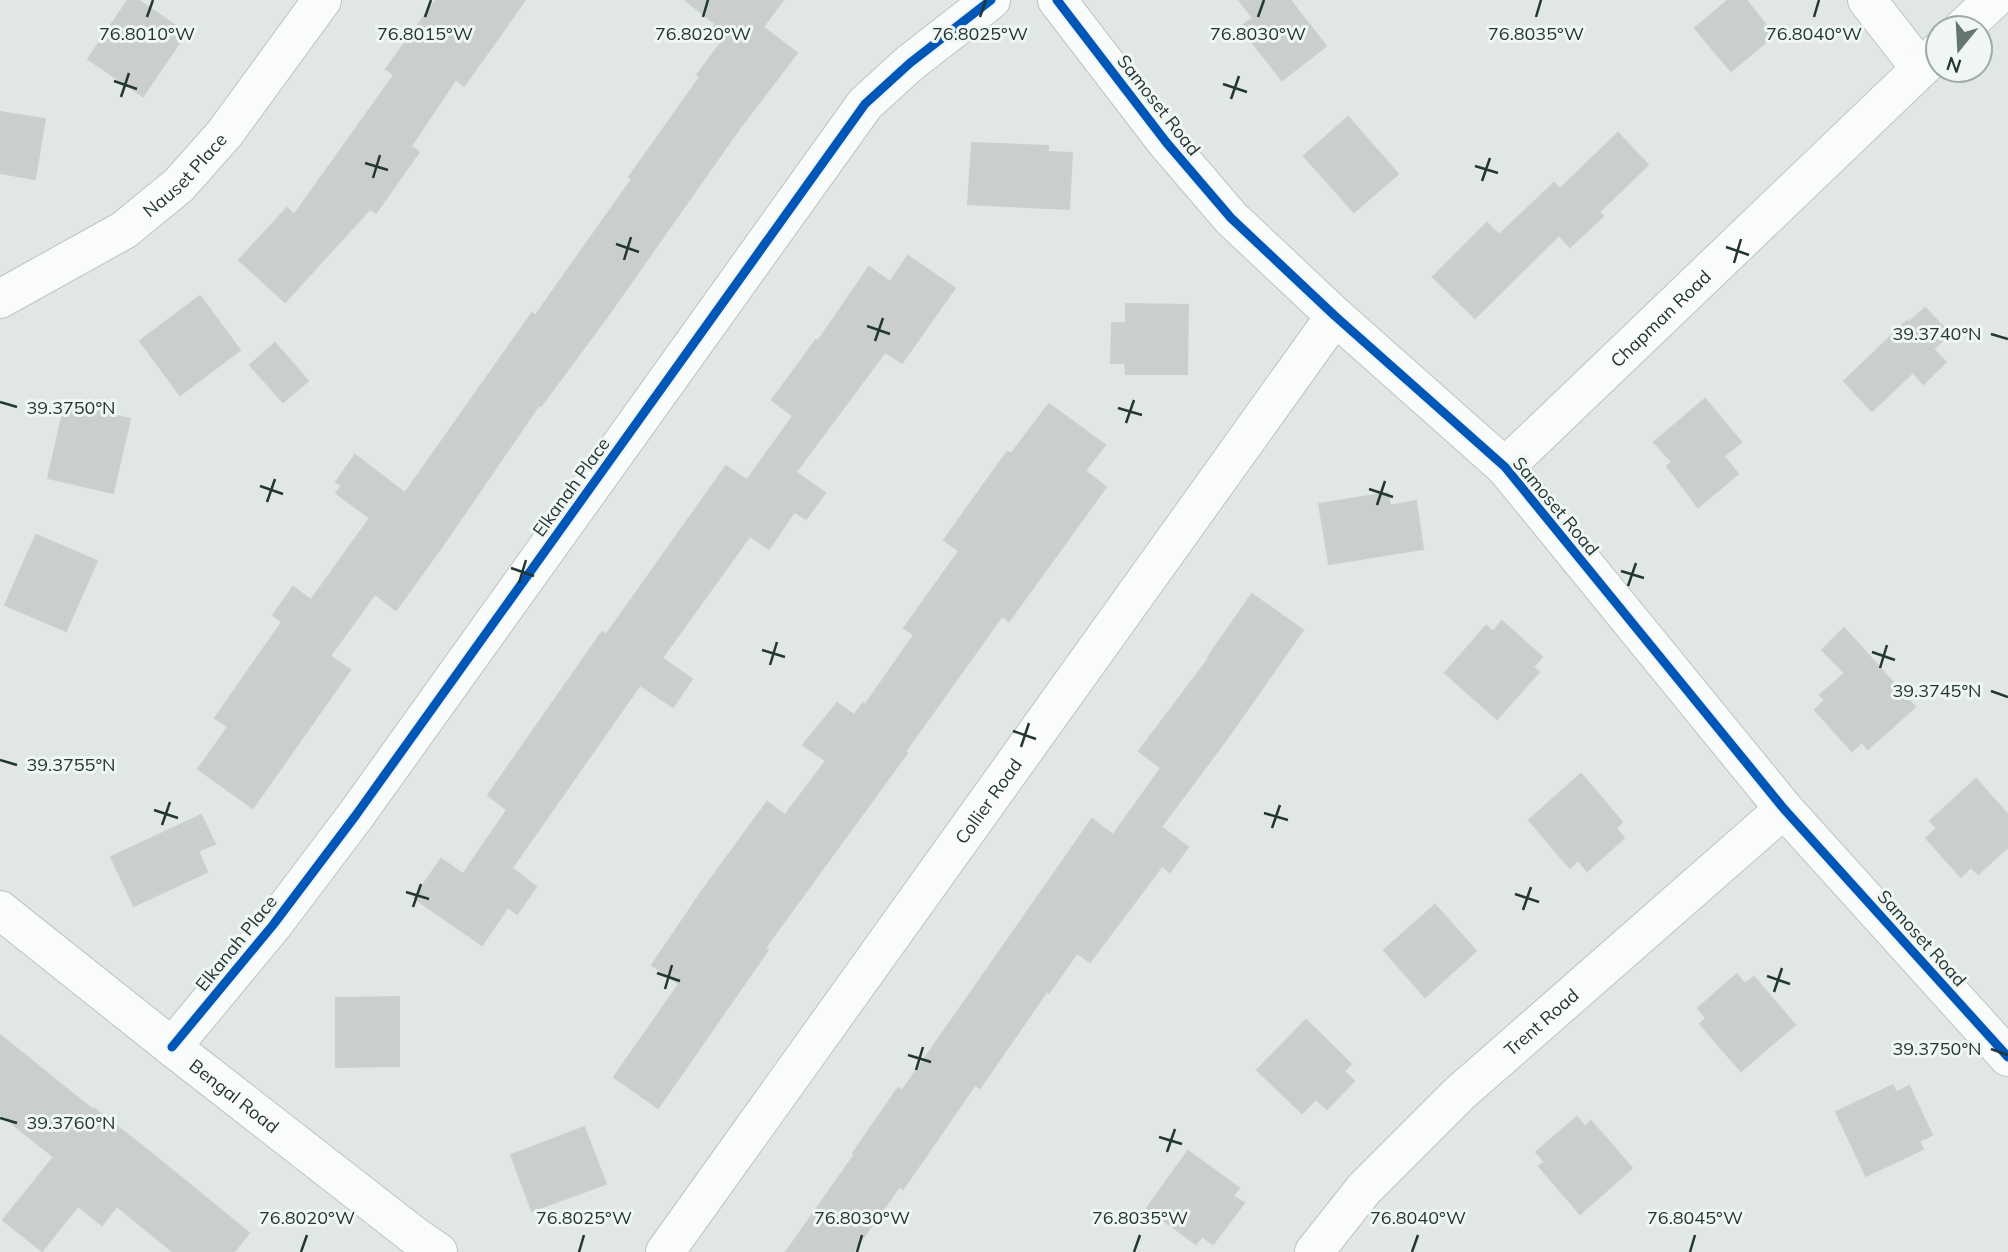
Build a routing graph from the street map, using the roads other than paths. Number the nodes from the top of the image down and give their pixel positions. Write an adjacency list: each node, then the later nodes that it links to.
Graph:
1 (321, 0): 9 (street, Nauset Place)
2 (991, 0): 14 (street, Elkanah Place)
3 (1057, 0): 10 (street, Samoset Road)
4 (1867, 0): 7 (street)
5 (1993, 0): 6 (street)
6 (1978, 14)
7 (1924, 55)
8 (1924, 65): 11 (street, Chapman Road)
9 (0, 299)
10 (1335, 316): 11 (street, Samoset Road); 17 (street, Collier Road)
11 (1505, 467): 12 (street, Samoset Road)
12 (1784, 809): 15 (street, Samoset Road); 18 (street, Trent Road)
13 (0, 910): 14 (street, Bengal Road)
14 (172, 1047): 16 (street, Bengal Road)
15 (2008, 1057)
16 (438, 1252)
17 (665, 1252)
18 (1314, 1252)

